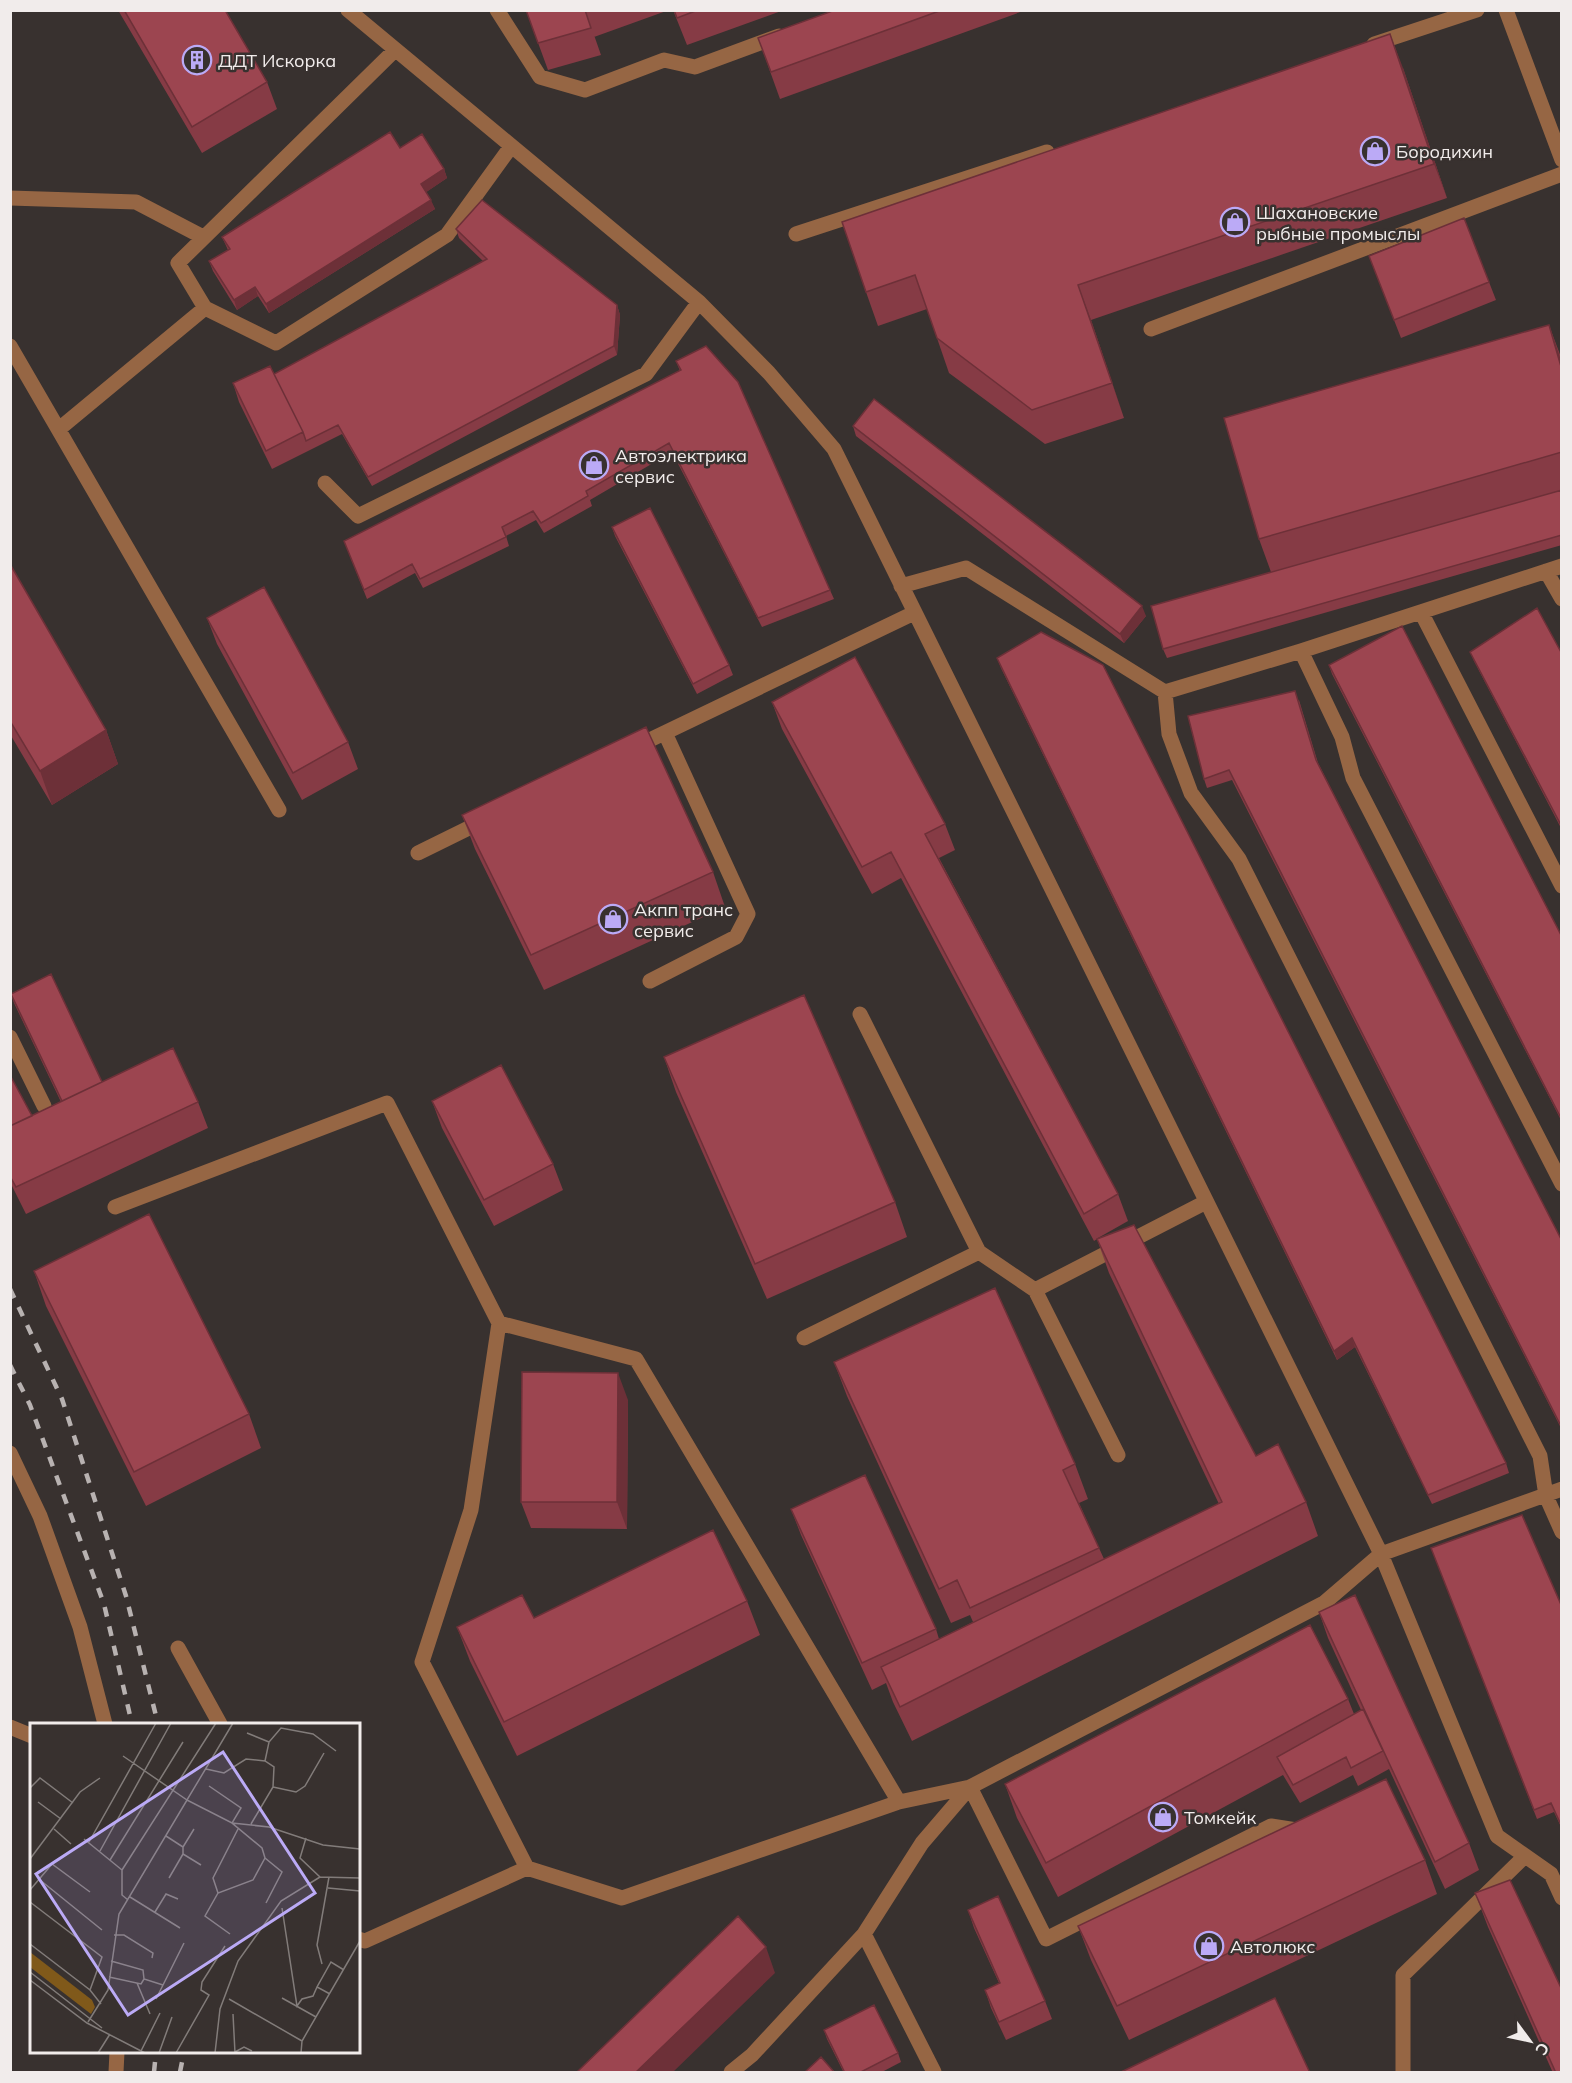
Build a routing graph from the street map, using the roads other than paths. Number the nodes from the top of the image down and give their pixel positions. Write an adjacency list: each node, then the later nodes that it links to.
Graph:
1 (348, 10): 7 (street)
2 (497, 10): 5 (street)
3 (1477, 10): 6 (street)
4 (1506, 10): 10 (street)
5 (794, 31)
6 (1364, 48)
7 (395, 50): 8 (street); 14 (street)
8 (510, 148): 15 (street); 16 (street)
9 (1057, 148): 13 (street)
10 (1562, 160)
11 (1562, 174): 17 (street)
12 (10, 198): 14 (street)
13 (796, 234)
14 (203, 237): 16 (street)
15 (699, 302): 20 (street); 23 (street)
16 (205, 308): 19 (street)
17 (1151, 329)
18 (10, 346): 19 (street)
19 (59, 429): 31 (street)
20 (325, 483)
21 (1562, 566): 22 (street)
22 (1546, 571): 24 (street); 25 (street)
23 (900, 586): 26 (street); 28 (street)
24 (1562, 599)
25 (1421, 612): 27 (street); 34 (street)
26 (914, 613): 29 (street); 40 (street)
27 (1301, 651): 28 (street); 39 (street)
28 (1165, 692): 49 (street)
29 (665, 733): 30 (street); 35 (street)
30 (622, 754)
31 (279, 810)
32 (504, 811): 33 (street)
33 (418, 853)
34 (1562, 886)
35 (650, 981)
36 (860, 1014): 42 (street)
37 (10, 1037): 38 (street)
38 (44, 1106)
39 (1562, 1184)
40 (1206, 1202): 43 (street); 51 (street)
41 (115, 1208): 44 (street)
42 (979, 1252): 43 (street); 45 (street)
43 (1035, 1290): 47 (street)
44 (499, 1323): 58 (street); 61 (street)
45 (804, 1338)
46 (10, 1453): 53 (street)
47 (1118, 1455)
48 (1562, 1489): 49 (street)
49 (1546, 1496): 50 (street); 51 (street)
50 (1562, 1532)
51 (1381, 1554): 57 (street); 60 (street)
52 (178, 1648): 54 (street)
53 (104, 1723)
54 (219, 1723)
55 (10, 1726): 56 (street)
56 (30, 1735)
57 (970, 1787): 58 (street); 59 (street); 63 (street)
58 (899, 1802): 61 (street)
59 (1320, 1823)
60 (1525, 1856): 62 (street); 69 (street)
61 (527, 1868): 64 (street)
62 (1562, 1898)
63 (864, 1934): 67 (street); 68 (street)
64 (360, 1940)
65 (117, 2053): 66 (street)
66 (116, 2073)
67 (731, 2073)
68 (934, 2073)
69 (1403, 2073)

